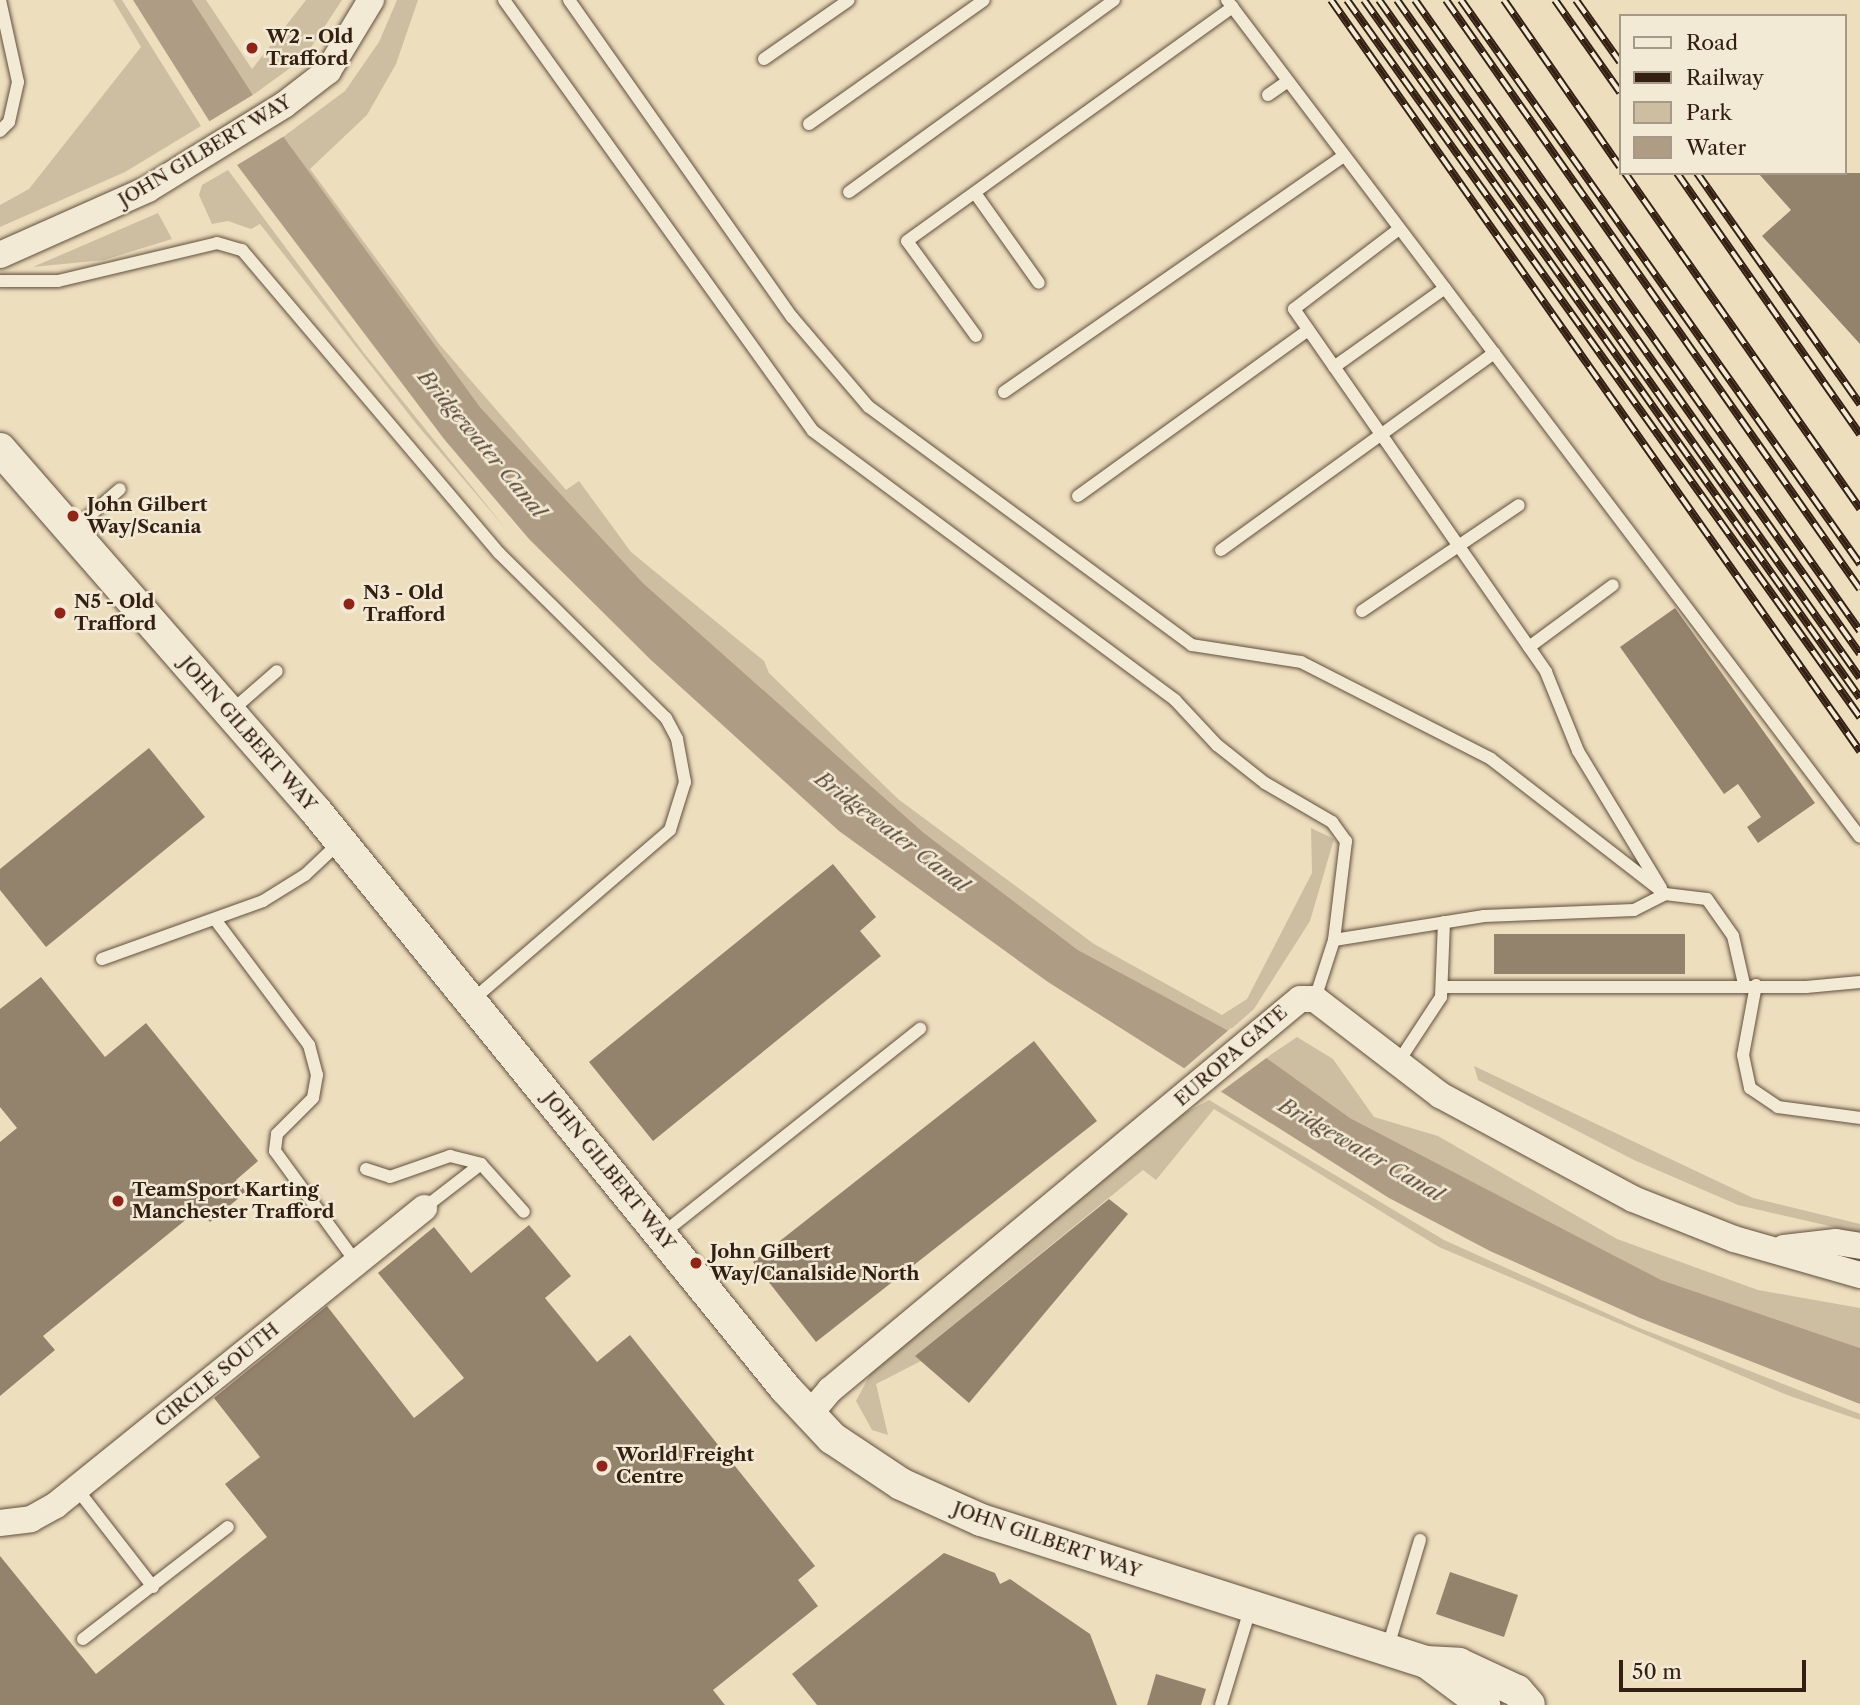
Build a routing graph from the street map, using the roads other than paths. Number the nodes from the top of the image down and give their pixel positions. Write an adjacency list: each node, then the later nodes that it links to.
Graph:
1 (0, 0): 13 (lane)
2 (371, 0): 18 (street, JOHN GILBERT WAY)
3 (504, 0): 45 (lane)
4 (569, 0): 42 (lane)
5 (849, 0): 9 (lane)
6 (984, 0): 12 (lane)
7 (1114, 0): 15 (lane)
8 (1230, 4): 10 (lane); 16 (lane)
9 (764, 59)
10 (1288, 81): 11 (lane); 14 (lane)
11 (1268, 95)
12 (809, 124)
13 (0, 131)
14 (1344, 156): 17 (lane); 26 (lane)
15 (849, 192)
16 (975, 193): 20 (lane); 23 (lane)
17 (1399, 229): 21 (lane); 22 (lane)
18 (0, 255)
19 (0, 281): 51 (lane)
20 (1040, 282)
21 (1445, 288): 24 (lane); 25 (lane)
22 (1308, 330): 25 (lane); 30 (lane)
23 (976, 336)
24 (1494, 353): 27 (lane); 40 (lane)
25 (1334, 368): 27 (lane)
26 (1004, 392)
27 (1381, 435): 33 (lane); 34 (lane)
28 (0, 449): 32 (street, JOHN GILBERT WAY)
29 (120, 489): 32 (lane)
30 (1078, 496)
31 (1519, 505): 33 (lane)
32 (72, 530): 39 (street, JOHN GILBERT WAY)
33 (1459, 547): 36 (lane); 37 (lane)
34 (1221, 550)
35 (1613, 585): 37 (lane)
36 (1362, 611)
37 (1529, 647): 42 (lane)
38 (277, 671): 39 (lane)
39 (230, 712): 41 (street, JOHN GILBERT WAY)
40 (1860, 837)
41 (341, 842): 43 (lane); 51 (street, JOHN GILBERT WAY)
42 (1665, 894): 44 (lane); 48 (lane)
43 (217, 922): 46 (lane); 62 (lane)
44 (1444, 922): 45 (lane); 49 (lane)
45 (1334, 940): 50 (lane)
46 (102, 959)
47 (1860, 982): 48 (lane)
48 (1750, 985): 49 (lane); 54 (lane)
49 (1442, 987): 53 (lane)
50 (1315, 999): 53 (street, EUROPA GATE); 64 (street, EUROPA GATE)
51 (471, 1001): 59 (street, JOHN GILBERT WAY)
52 (920, 1029): 59 (lane)
53 (1397, 1065): 61 (street, EUROPA GATE)
54 (1860, 1118)
55 (481, 1164): 56 (lane); 57 (lane); 58 (lane)
56 (366, 1169)
57 (424, 1208): 62 (street, CIRCLE SOUTH)
58 (524, 1212)
59 (662, 1234): 64 (street, JOHN GILBERT WAY)
60 (1860, 1246): 61 (street, EUROPA GATE)
61 (1782, 1248): 63 (street, EUROPA GATE)
62 (356, 1262): 65 (street, CIRCLE SOUTH)
63 (1860, 1275)
64 (809, 1415): 70 (street, JOHN GILBERT WAY)
65 (77, 1489): 66 (street, CIRCLE SOUTH); 69 (lane)
66 (0, 1523)
67 (228, 1527): 69 (lane)
68 (1420, 1540): 72 (lane)
69 (153, 1587): 71 (lane)
70 (1251, 1605): 72 (street, JOHN GILBERT WAY); 74 (lane)
71 (83, 1639)
72 (1387, 1650): 73 (street, JOHN GILBERT WAY)
73 (1426, 1662): 75 (street, JOHN GILBERT WAY); 76 (street, JOHN GILBERT WAY)
74 (1221, 1705)
75 (1484, 1705)
76 (1529, 1705)

